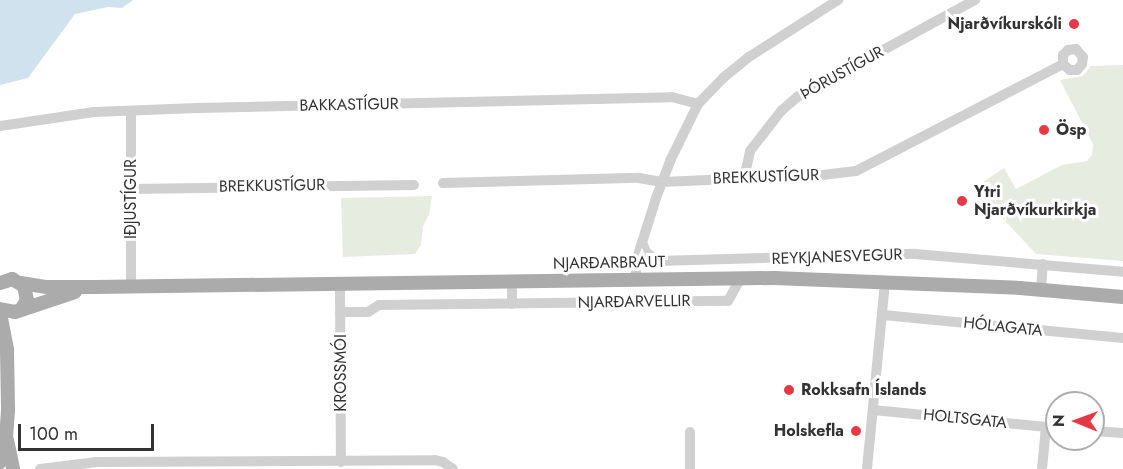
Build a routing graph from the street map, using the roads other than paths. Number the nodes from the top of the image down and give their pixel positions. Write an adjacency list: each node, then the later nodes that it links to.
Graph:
1 (838, 0): 4 (street)
2 (975, 0): 7 (street, ÞÓRUSTÍGUR)
3 (1063, 64): 7 (street, BREKKUSTÍGUR)
4 (698, 104): 5 (street, BAKKASTÍGUR); 8 (street)
5 (131, 111): 6 (street, BAKKASTÍGUR); 11 (street, IÐJUSTÍGUR)
6 (0, 126)
7 (744, 178): 8 (street, BREKKUSTÍGUR)
8 (662, 182): 9 (street, BREKKUSTÍGUR); 12 (street)
9 (443, 183)
10 (414, 185): 11 (street, BREKKUSTÍGUR)
11 (131, 189): 22 (street, IÐJUSTÍGUR)
12 (642, 242): 13 (street, REYKJANESVEGUR); 16 (street)
13 (1043, 264): 14 (street, REYKJANESVEGUR); 24 (street)
14 (1123, 272)
15 (741, 278): 16 (main road, NJARÐARBRAUT); 20 (main road, NJARÐARBRAUT); 26 (street, NJARÐARVELLIR)
16 (635, 279): 17 (main road, NJARÐARBRAUT)
17 (512, 280): 21 (main road, NJARÐARBRAUT); 26 (street)
18 (1, 282): 19 (main road, NJARÐARBRAUT)
19 (21, 283): 23 (main road, NJARÐARBRAUT); 27 (main road)
20 (885, 283): 24 (main road, NJARÐARBRAUT); 30 (street)
21 (340, 284): 22 (main road, NJARÐARBRAUT); 29 (street, KROSSMÓI)
22 (131, 286): 23 (main road, NJARÐARBRAUT)
23 (94, 287): 27 (main road, NJARÐARBRAUT)
24 (1041, 290): 25 (main road, NJARÐARBRAUT)
25 (1123, 297)
26 (512, 304): 29 (street, NJARÐARVELLIR)
27 (20, 309): 28 (main road, NJARÐARBRAUT); 32 (main road)
28 (0, 311): 32 (main road)
29 (340, 312): 42 (street, KROSSMÓI)
30 (883, 315): 31 (street, HÓLAGATA); 34 (street)
31 (1123, 338)
32 (8, 350): 33 (main road)
33 (4, 410): 39 (main road)
34 (873, 410): 35 (street, HOLTSGATA); 48 (street)
35 (1045, 427)
36 (690, 432): 47 (street)
37 (1105, 432): 38 (street)
38 (1123, 433)
39 (6, 438): 41 (main road); 44 (main road)
40 (1046, 451): 49 (street)
41 (0, 462)
42 (341, 462): 43 (street); 46 (street)
43 (52, 468): 45 (street)
44 (13, 469)
45 (40, 469)
46 (453, 469)
47 (690, 469)
48 (867, 469)
49 (1042, 469)

